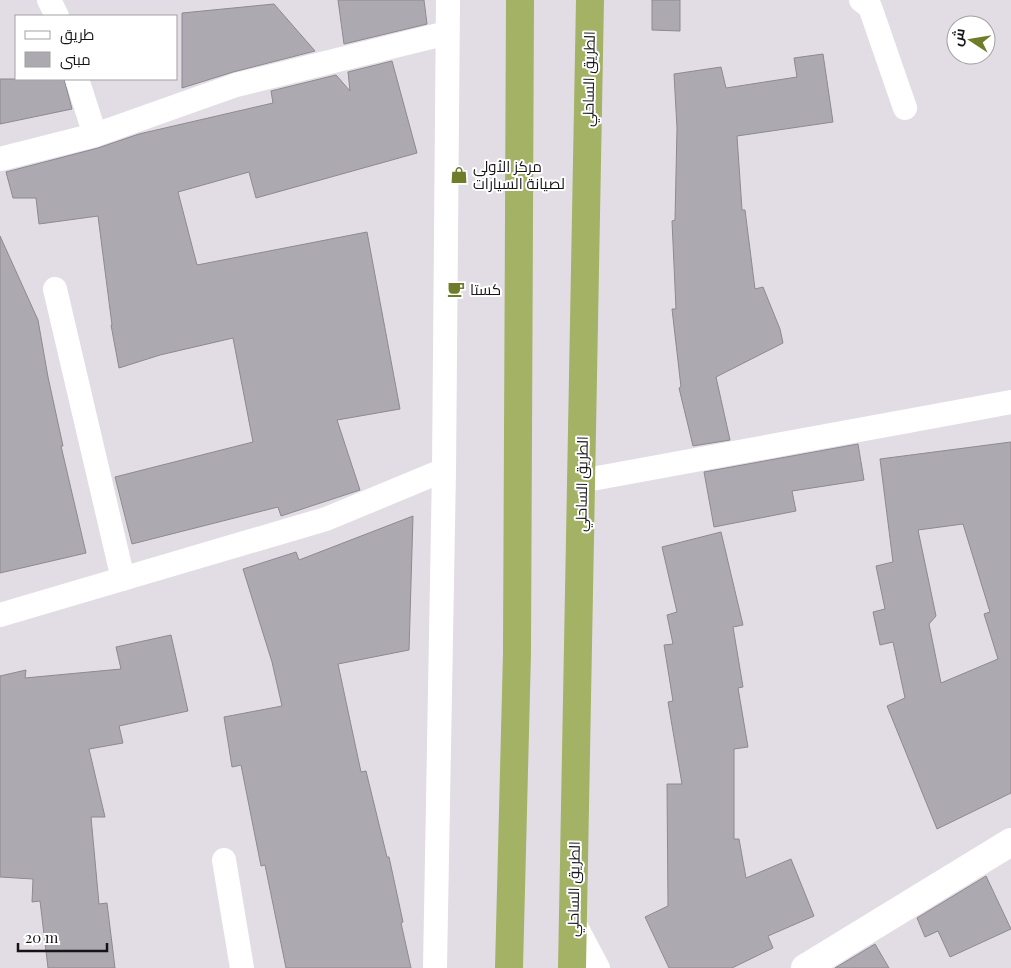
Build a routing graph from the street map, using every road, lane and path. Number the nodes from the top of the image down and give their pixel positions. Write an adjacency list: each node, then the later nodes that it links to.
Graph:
1 (49, 0): 6 (street)
2 (448, 0): 7 (street)
3 (520, 0): 23 (highway)
4 (590, 0): 15 (highway, الطريق الساحلي)
5 (861, 0): 9 (street)
6 (56, 15)
7 (447, 32): 10 (street); 14 (street)
8 (77, 80): 10 (street)
9 (905, 108)
10 (95, 135): 11 (street)
11 (0, 159)
12 (55, 289): 16 (street)
13 (1011, 402): 15 (street)
14 (444, 470): 16 (street); 22 (street)
15 (581, 481): 20 (highway, الطريق الساحلي)
16 (123, 578): 17 (street)
17 (0, 615)
18 (1011, 842): 26 (street)
19 (224, 860): 21 (street)
20 (572, 919): 24 (highway, الطريق الساحلي); 25 (street)
21 (242, 968)
22 (435, 968)
23 (509, 968)
24 (572, 968)
25 (598, 968)
26 (805, 968)

